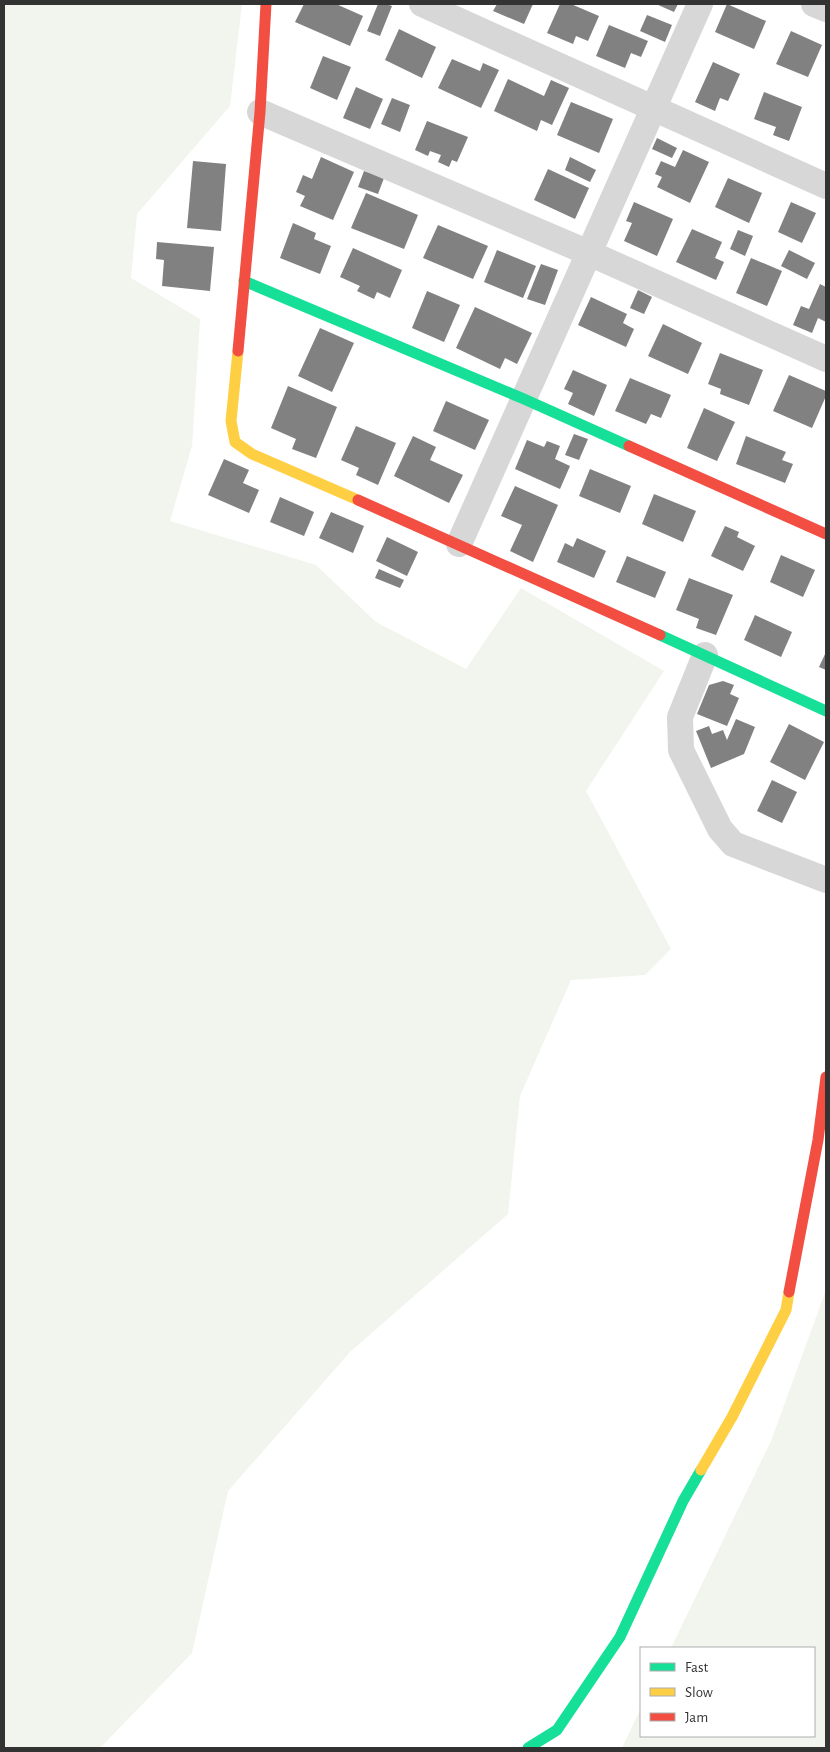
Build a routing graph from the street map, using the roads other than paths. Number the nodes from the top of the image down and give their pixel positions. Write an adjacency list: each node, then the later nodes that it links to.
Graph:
1 (266, 4): 7 (street)
2 (422, 4): 6 (street)
3 (700, 4): 6 (street)
4 (814, 4): 5 (street)
5 (826, 9)
6 (654, 108): 8 (street); 9 (street)
7 (260, 112): 9 (street); 10 (street)
8 (826, 186)
9 (589, 253): 11 (street); 12 (street)
10 (244, 281): 12 (street); 14 (street)
11 (826, 359)
12 (524, 399): 13 (street); 14 (street)
13 (826, 534)
14 (459, 544): 15 (street)
15 (705, 654): 16 (street); 17 (street)
16 (826, 711)
17 (826, 880)
18 (826, 1077): 19 (street)
19 (528, 1748)

